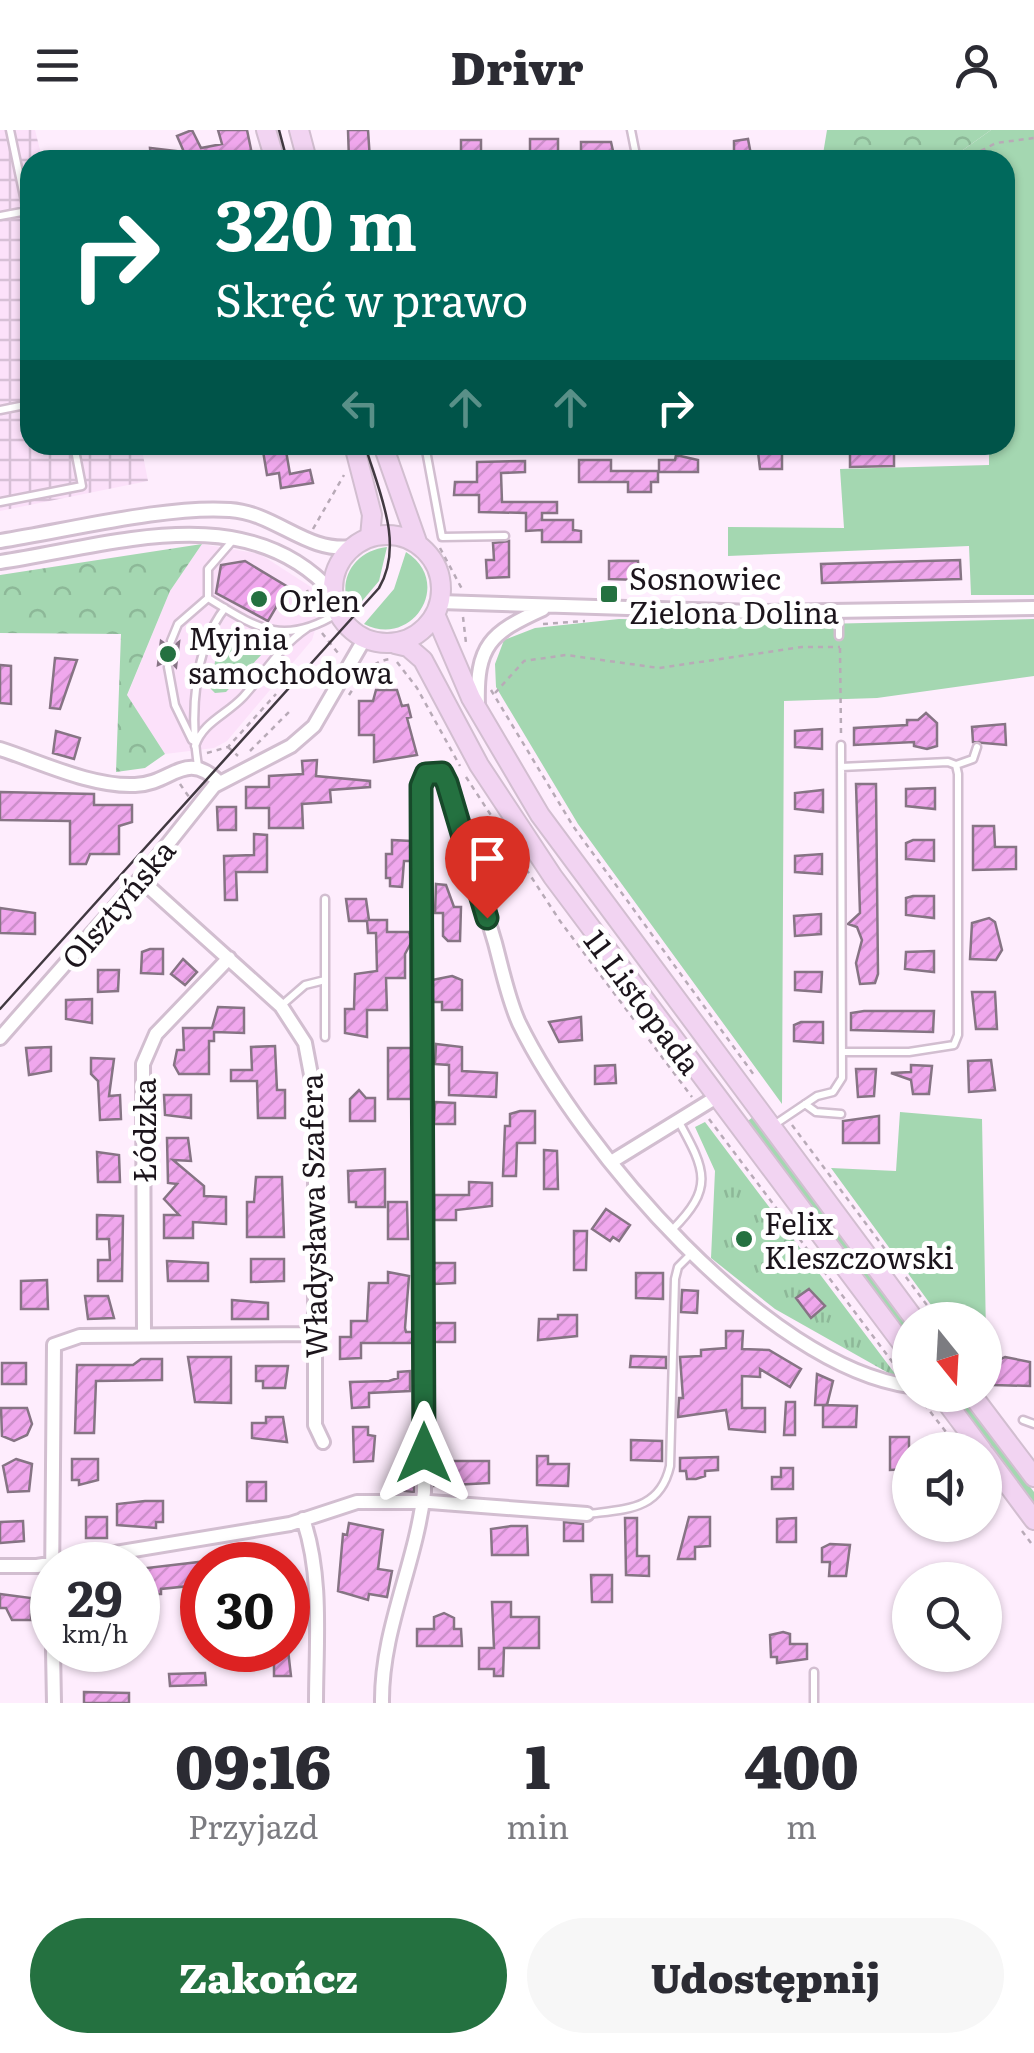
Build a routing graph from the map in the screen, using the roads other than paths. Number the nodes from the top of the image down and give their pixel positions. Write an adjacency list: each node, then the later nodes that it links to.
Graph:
1 (10, 130): 2 (lane)
2 (20, 178)
3 (76, 455): 7 (lane)
4 (357, 455): 10 (main road)
5 (387, 455): 12 (main road)
6 (427, 455): 9 (lane)
7 (0, 502)
8 (237, 536): 14 (street); 15 (street); 16 (lane)
9 (505, 536)
10 (370, 537): 12 (main road); 13 (main road)
11 (0, 541): 13 (street)
12 (417, 542): 19 (main road)
13 (352, 547): 15 (main road)
14 (0, 562)
15 (333, 593): 22 (main road)
16 (208, 598): 18 (lane); 26 (lane)
17 (550, 606): 19 (street); 21 (street); 29 (street)
18 (225, 608): 23 (lane); 31 (lane)
19 (437, 608): 27 (main road); 29 (main road, 11 Listopada)
20 (1034, 608): 21 (street)
21 (839, 611): 24 (lane)
22 (338, 613): 23 (lane); 25 (main road)
23 (307, 628): 31 (lane)
24 (840, 636)
25 (365, 638): 27 (main road); 37 (street, Olsztyńska)
26 (172, 642)
27 (395, 644): 46 (main road, 11 Listopada)
28 (168, 666): 31 (lane)
29 (478, 711): 50 (main road, 11 Listopada)
30 (841, 745): 36 (lane)
31 (195, 746): 35 (lane)
32 (977, 747): 34 (lane)
33 (0, 750): 35 (street)
34 (956, 765): 36 (lane); 45 (lane)
35 (198, 766): 37 (street)
36 (841, 768): 45 (lane)
37 (218, 782): 38 (street, Olsztyńska)
38 (140, 879): 40 (street, Władysława Szafera); 44 (street, Olsztyńska)
39 (325, 899): 41 (lane)
40 (229, 958): 42 (street, Władysława Szafera); 56 (street, Łódzka)
41 (325, 980): 42 (lane); 43 (lane)
42 (281, 1006): 57 (street, Władysława Szafera)
43 (325, 1037)
44 (0, 1038)
45 (842, 1052): 47 (lane)
46 (716, 1098): 49 (street); 55 (main road, 11 Listopada)
47 (804, 1104): 48 (lane); 50 (lane)
48 (841, 1114)
49 (679, 1122): 51 (street); 52 (lane)
50 (778, 1122): 54 (main road, 11 Listopada)
51 (611, 1162): 52 (street); 65 (street)
52 (672, 1230): 53 (street)
53 (692, 1253): 58 (street); 66 (lane)
54 (903, 1302)
55 (892, 1330)
56 (144, 1334): 57 (street); 69 (street)
57 (313, 1334): 62 (street, Władysława Szafera)
58 (892, 1380)
59 (985, 1412): 64 (main road)
60 (1023, 1420): 61 (lane)
61 (1034, 1424)
62 (323, 1442)
63 (1002, 1476): 68 (main road)
64 (1034, 1477)
65 (423, 1502): 66 (street); 67 (street); 77 (street)
66 (587, 1514)
67 (303, 1519): 70 (street); 76 (street)
68 (1034, 1520)
69 (52, 1542)
70 (160, 1543)
71 (30, 1564): 72 (street)
72 (0, 1566)
73 (54, 1672): 75 (street)
74 (814, 1672): 78 (lane)
75 (54, 1703)
76 (316, 1703)
77 (382, 1703)
78 (814, 1703)

